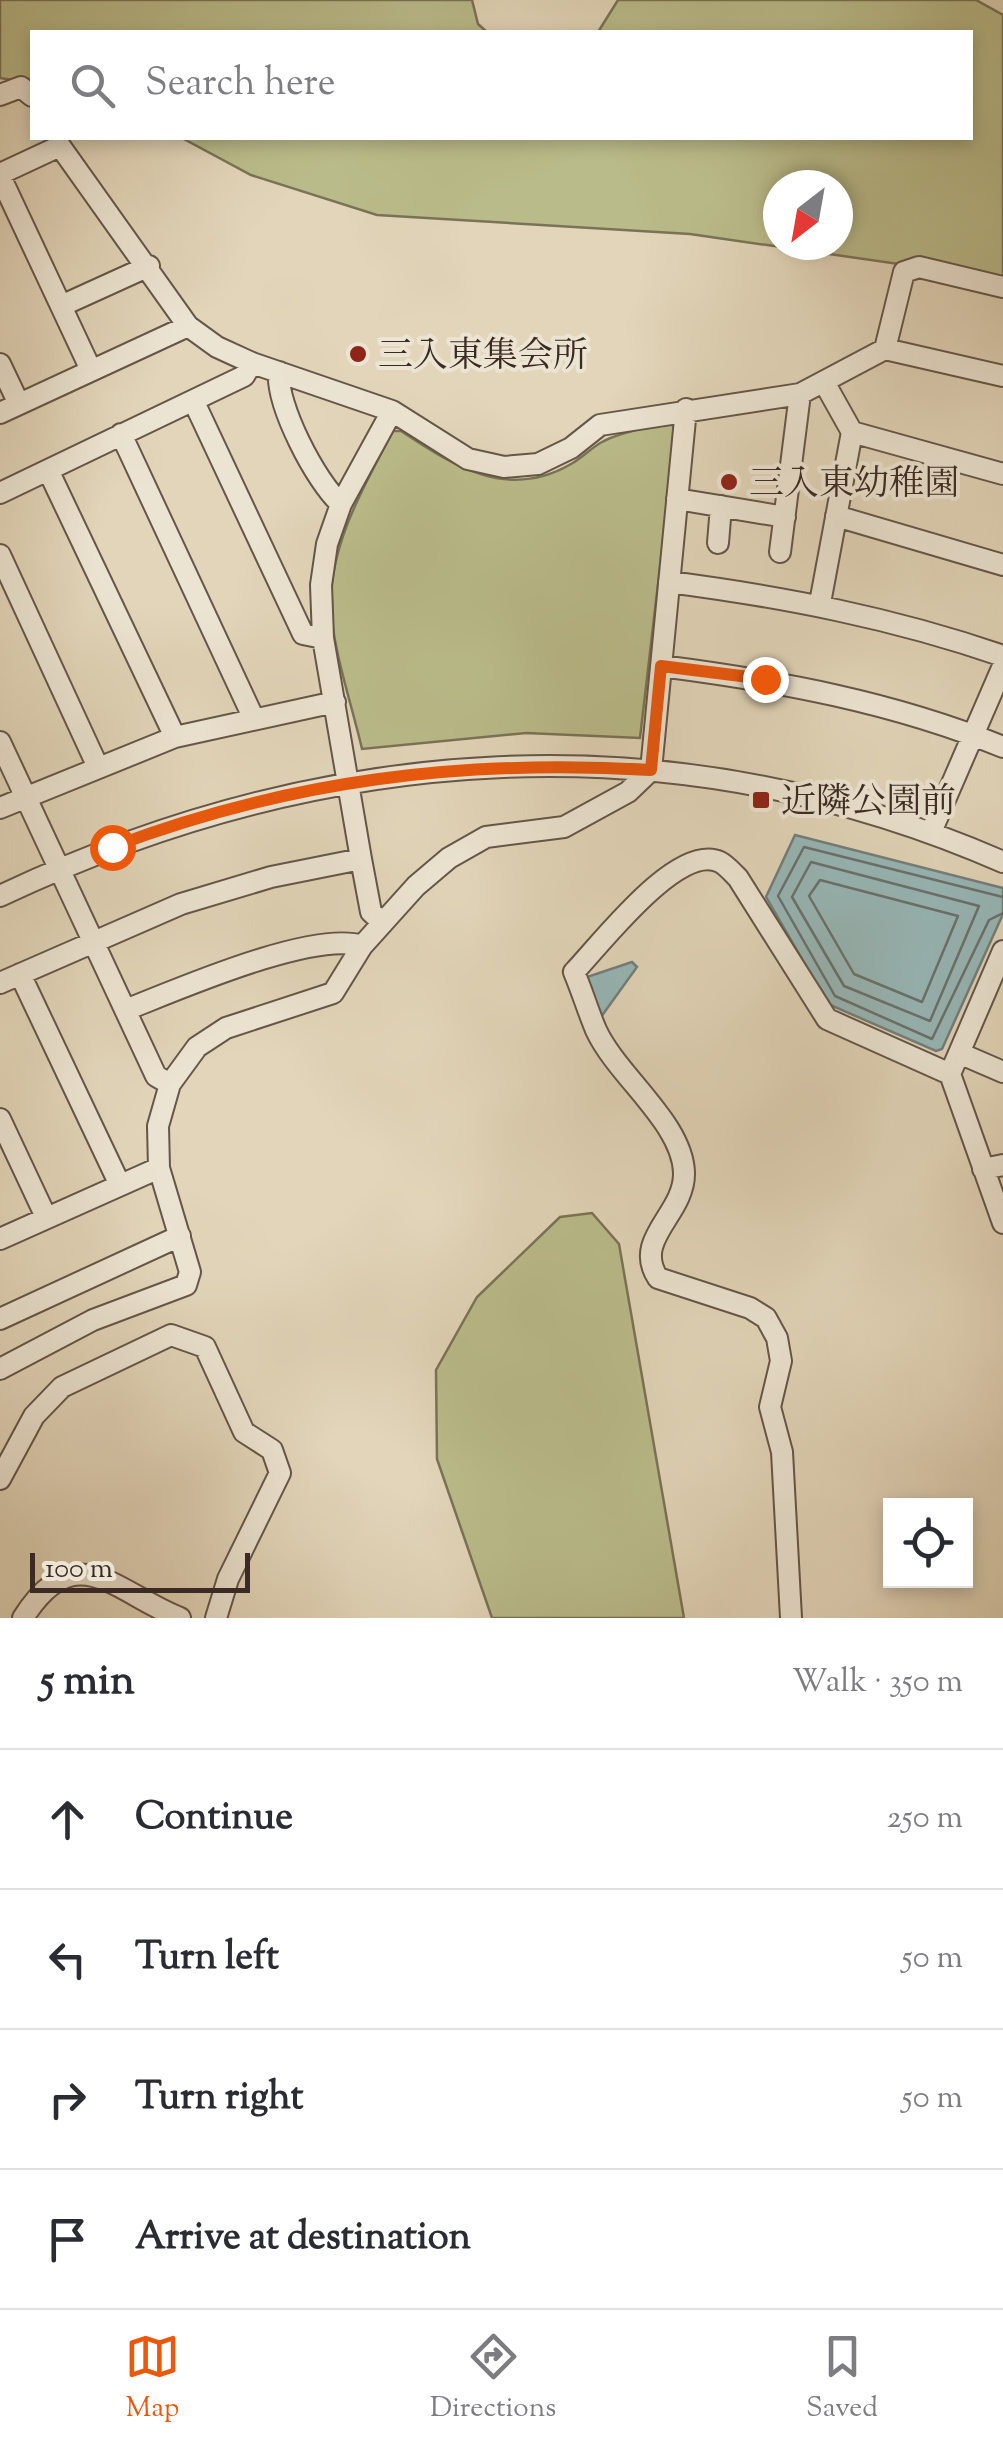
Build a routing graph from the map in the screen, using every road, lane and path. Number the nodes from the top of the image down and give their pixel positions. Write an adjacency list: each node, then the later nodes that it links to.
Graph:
1 (30, 94): 2 (street)
2 (0, 95)
3 (57, 142): 4 (street); 5 (street)
4 (0, 175): 7 (street)
5 (148, 266): 7 (street); 8 (street)
6 (1003, 288): 9 (street)
7 (61, 306): 12 (street)
8 (188, 326): 10 (street); 12 (street)
9 (884, 349): 13 (street); 15 (street)
10 (252, 363): 14 (street); 17 (street)
11 (0, 364): 18 (street)
12 (91, 370): 18 (street)
13 (1002, 371)
14 (279, 372): 20 (street); 27 (street)
15 (824, 382): 16 (street); 21 (street)
16 (800, 394): 19 (street); 30 (street)
17 (194, 402): 22 (street); 37 (street)
18 (9, 408)
19 (686, 408): 20 (street); 26 (street)
20 (392, 411): 27 (street)
21 (852, 432): 24 (street); 29 (street)
22 (121, 434): 23 (street); 42 (street)
23 (48, 470): 25 (street); 44 (street)
24 (1003, 474)
25 (0, 493)
26 (677, 499): 28 (street); 35 (street)
27 (341, 504): 37 (street)
28 (722, 506): 30 (street); 31 (street)
29 (836, 516): 34 (street); 36 (street)
30 (785, 517): 32 (street)
31 (718, 543)
32 (780, 552)
33 (0, 556): 47 (street)
34 (1003, 565)
35 (669, 582): 36 (street); 39 (street)
36 (820, 603): 38 (street)
37 (323, 638): 41 (street)
38 (1003, 656)
39 (661, 666): 43 (street); 48 (street)
40 (1003, 666): 43 (street)
41 (335, 702): 42 (street); 49 (street)
42 (253, 717): 44 (street)
43 (974, 735): 46 (street); 52 (street)
44 (175, 738): 47 (street)
45 (0, 742): 50 (street)
46 (1003, 747)
47 (98, 765): 50 (street)
48 (651, 770): 49 (street); 52 (street); 57 (street)
49 (349, 780): 53 (street); 55 (street)
50 (26, 797): 51 (street); 55 (street)
51 (0, 808)
52 (932, 832): 54 (street)
53 (361, 859): 57 (street); 58 (street)
54 (1003, 862)
55 (59, 868): 56 (street); 58 (street)
56 (0, 896)
57 (383, 924): 59 (street)
58 (94, 938): 61 (street); 63 (street)
59 (362, 946): 63 (street); 67 (street)
60 (1001, 960): 64 (street)
61 (20, 974): 62 (street); 71 (street)
62 (0, 983)
63 (128, 1009): 67 (street)
64 (959, 1053): 65 (street); 66 (street)
65 (1003, 1072)
66 (950, 1074): 69 (street); 82 (street)
67 (170, 1084): 70 (street)
68 (0, 1120): 72 (street)
69 (993, 1167): 73 (street)
70 (159, 1168): 71 (street); 74 (street)
71 (120, 1185): 72 (street)
72 (46, 1218): 75 (street)
73 (1003, 1223)
74 (180, 1236): 76 (street); 77 (street)
75 (0, 1239)
76 (0, 1320)
77 (0, 1369)
78 (0, 1479): 81 (street)
79 (23, 1618): 80 (street)
80 (180, 1618)
81 (216, 1618)
82 (791, 1618)

